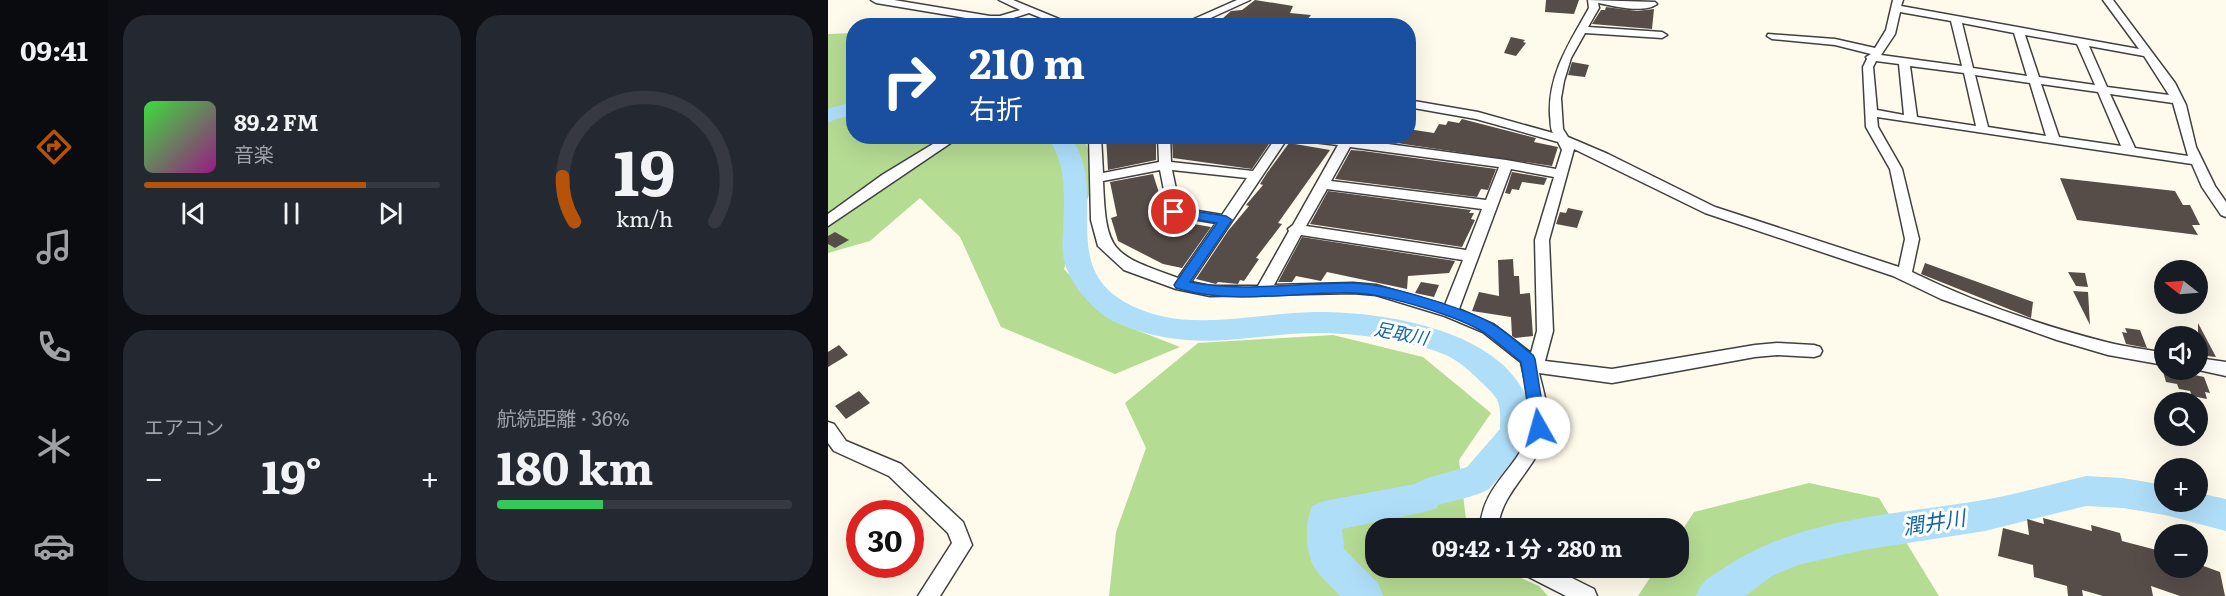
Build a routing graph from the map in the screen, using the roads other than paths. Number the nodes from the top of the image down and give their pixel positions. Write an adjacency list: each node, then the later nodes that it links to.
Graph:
1 (876, 0): 9 (street)
2 (1004, 0): 8 (street)
3 (1245, 0): 12 (street)
4 (1594, 0): 6 (street); 14 (street)
5 (2108, 0): 19 (street)
6 (1652, 4)
7 (1896, 4): 13 (street); 20 (street)
8 (1028, 10): 10 (street); 11 (street)
9 (984, 18)
10 (1004, 18)
11 (1050, 18)
12 (1203, 18)
13 (1956, 19): 15 (street); 22 (street)
14 (1581, 30): 16 (street); 30 (street)
15 (2019, 32): 18 (street); 23 (street)
16 (1662, 35)
17 (1772, 36): 20 (street)
18 (2082, 43): 19 (street); 24 (street)
19 (2149, 54): 25 (street)
20 (1875, 55): 21 (street); 27 (street)
21 (1904, 63): 22 (street); 28 (street)
22 (1970, 72): 23 (street); 29 (street)
23 (2034, 81): 24 (street); 31 (street)
24 (2103, 90): 25 (street); 37 (street)
25 (2177, 100): 38 (street)
26 (1416, 104): 30 (street)
27 (1870, 112): 28 (street); 51 (street)
28 (1911, 120): 29 (street)
29 (1983, 131): 31 (street)
30 (1563, 140): 41 (street); 51 (street)
31 (2054, 141): 37 (street)
32 (942, 144): 48 (street)
33 (1095, 144): 43 (street)
34 (1164, 144): 40 (street)
35 (1277, 144): 42 (street)
36 (1345, 144): 39 (street); 44 (street)
37 (2130, 152): 38 (street)
38 (2197, 161): 46 (street)
39 (1506, 164): 41 (street); 45 (street)
40 (1165, 165): 42 (street); 43 (street); 47 (street)
41 (1561, 174): 57 (street)
42 (1256, 175): 47 (street)
43 (1096, 178): 52 (street)
44 (1321, 184): 45 (street); 49 (street)
45 (1489, 205): 50 (street)
46 (2226, 212)
47 (1226, 220): 52 (street)
48 (828, 221)
49 (1295, 229): 50 (street); 53 (street)
50 (1470, 256): 54 (street)
51 (1904, 275): 56 (street)
52 (1181, 285): 53 (street)
53 (1263, 291): 54 (street)
54 (1450, 312): 57 (street)
55 (1814, 351): 57 (street)
56 (2154, 357)
57 (1532, 363): 61 (street)
58 (2208, 366): 59 (street)
59 (2226, 369)
60 (828, 429): 63 (street)
61 (1490, 518)
62 (1552, 578): 64 (street)
63 (928, 596)
64 (1587, 596)

